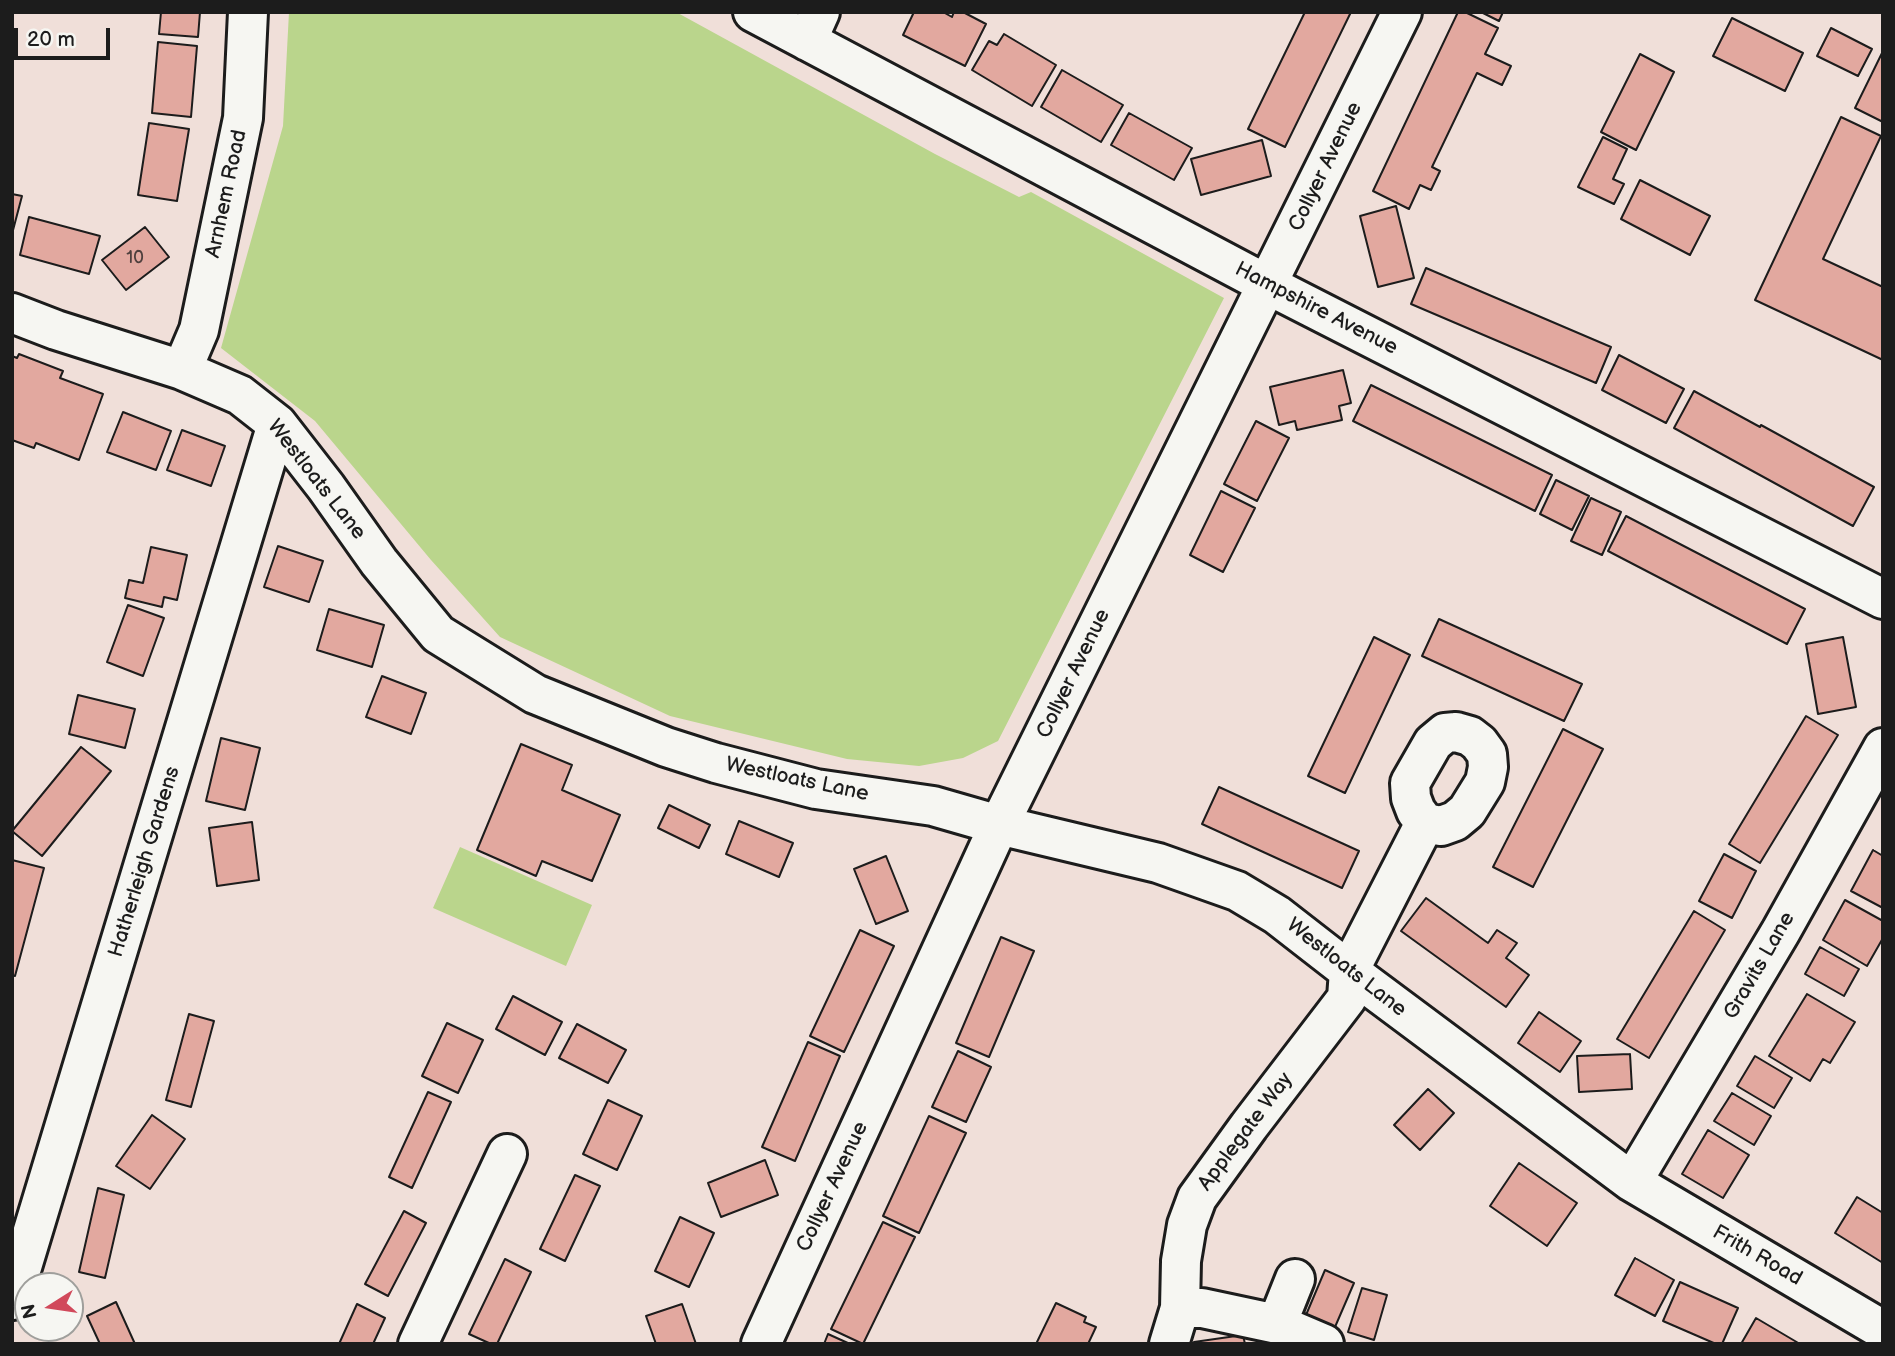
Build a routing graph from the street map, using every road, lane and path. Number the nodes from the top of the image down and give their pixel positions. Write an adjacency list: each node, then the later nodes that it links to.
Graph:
1 (248, 12): 7 (street, Arnhem Road)
2 (753, 12): 4 (street, Hampshire Avenue)
3 (1402, 12): 5 (street, Collyer Avenue)
4 (814, 27): 5 (street, Hampshire Avenue)
5 (1268, 285): 9 (street, Hampshire Avenue); 12 (street, Collyer Avenue)
6 (12, 313): 7 (street, Westloats Lane)
7 (182, 370): 8 (street, Westloats Lane)
8 (277, 424): 12 (street, Westloats Lane); 17 (street, Hatherleigh Gardens)
9 (1883, 599)
10 (1883, 748): 15 (street, Gravits Lane)
11 (1424, 823): 13 (street, Applegate Way)
12 (999, 825): 13 (street, Westloats Lane); 22 (street, Collyer Avenue)
13 (1349, 971): 15 (street, Westloats Lane); 18 (street, Applegate Way)
14 (508, 1154): 21 (street)
15 (1632, 1182): 20 (street, Frith Road)
16 (1295, 1279): 19 (street)
17 (12, 1300)
18 (1180, 1308): 19 (street); 23 (street, Applegate Way)
19 (1278, 1324): 24 (street)
20 (1883, 1329)
21 (418, 1344)
22 (761, 1344)
23 (1170, 1344)
24 (1324, 1344)

